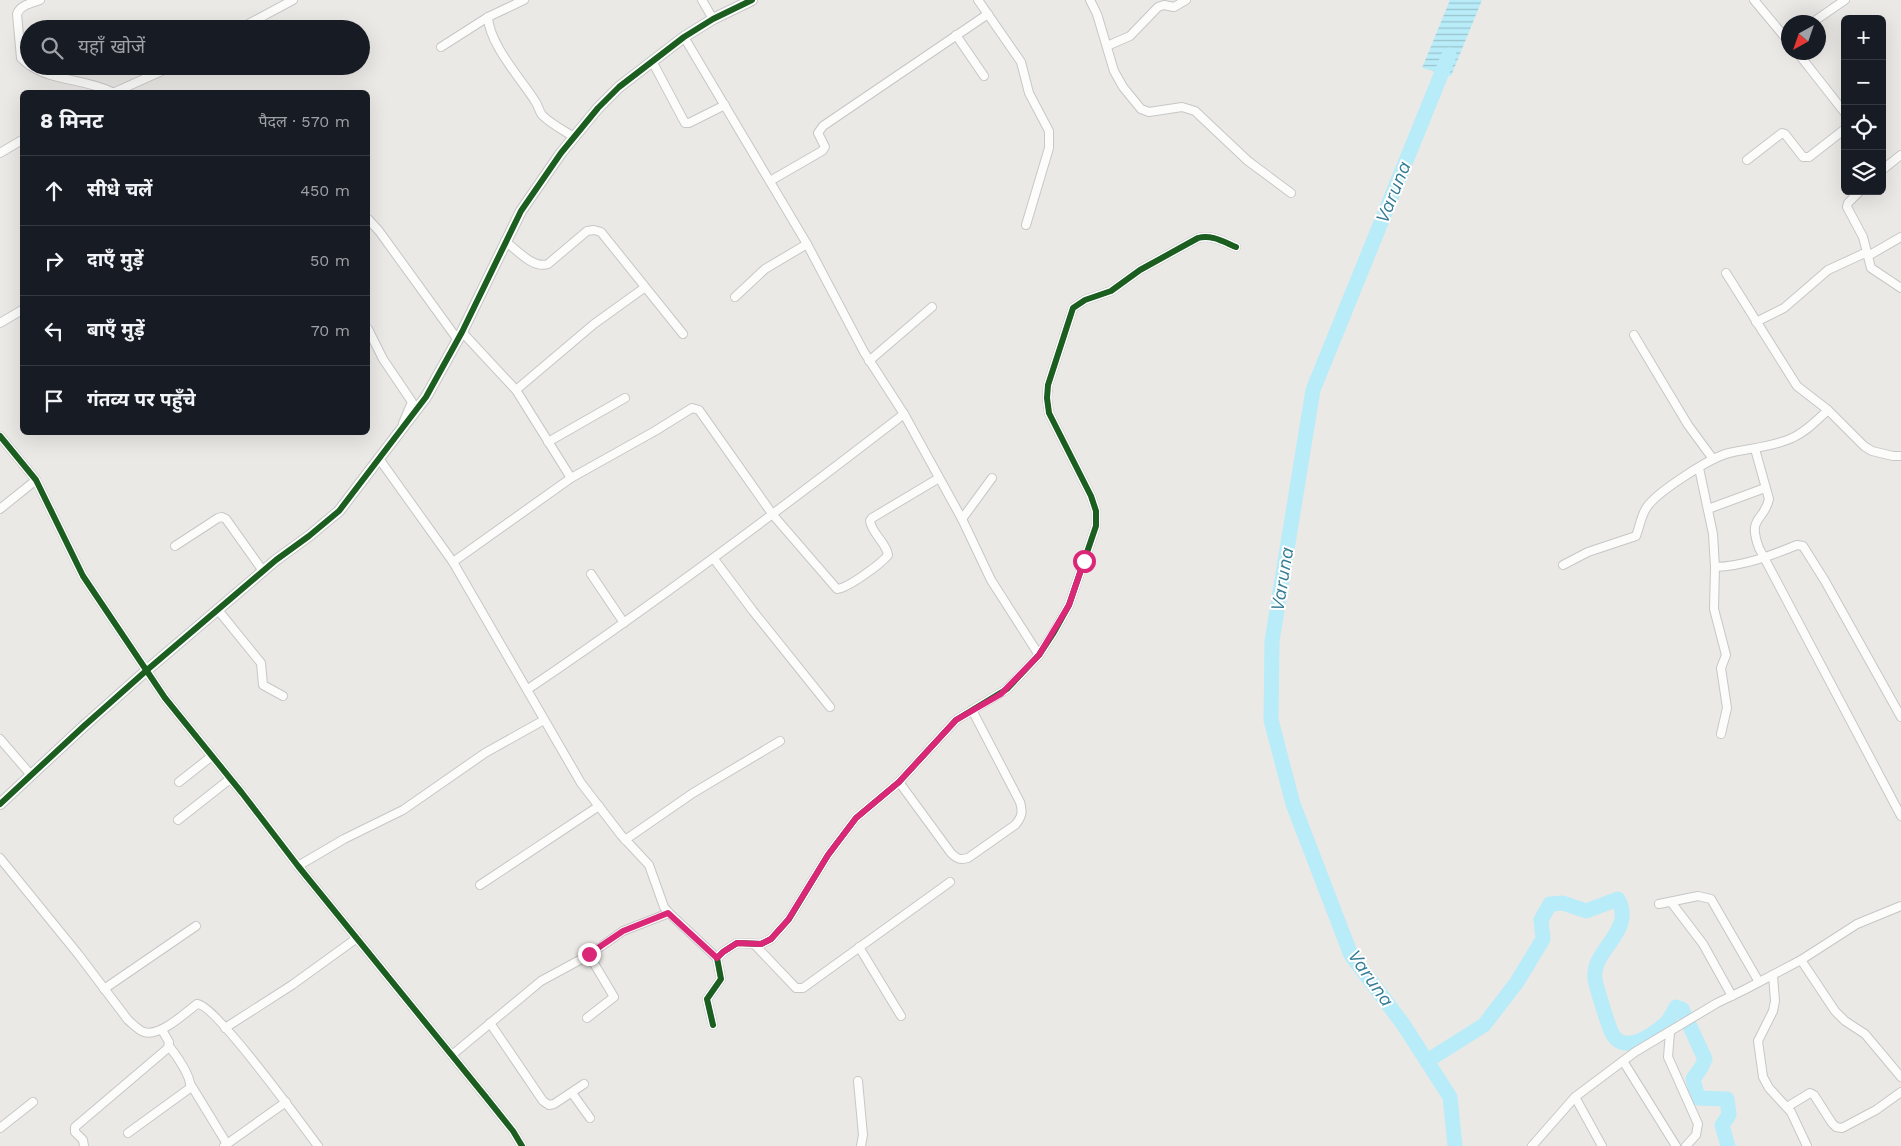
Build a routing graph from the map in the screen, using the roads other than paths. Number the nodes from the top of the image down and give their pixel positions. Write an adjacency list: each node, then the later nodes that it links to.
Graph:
1 (40, 0): 20 (street)
2 (293, 0): 14 (street)
3 (524, 0): 13 (street)
4 (702, 0): 15 (street)
5 (752, 0): 15 (street)
6 (978, 0): 11 (street)
7 (1090, 0): 19 (street)
8 (1186, 0): 19 (street)
9 (1754, 0): 16 (street)
10 (1845, 0): 12 (street)
11 (988, 14): 17 (street); 42 (street)
12 (1823, 15)
13 (488, 17): 21 (street); 32 (street)
14 (256, 20)
15 (713, 20): 18 (street)
16 (1781, 32)
17 (956, 36): 26 (street); 38 (street)
18 (684, 37): 23 (street); 29 (street)
19 (1107, 46): 39 (street)
20 (20, 47)
21 (441, 47)
22 (1803, 60): 30 (street)
23 (652, 61): 29 (street); 32 (street)
24 (56, 75): 27 (street)
25 (153, 75): 28 (street)
26 (984, 76)
27 (109, 90)
28 (119, 90)
29 (725, 106): 38 (street)
30 (1841, 108)
31 (1841, 132): 36 (street)
32 (574, 137): 44 (street)
33 (20, 141): 34 (street)
34 (0, 153)
35 (1901, 156): 37 (street)
36 (1747, 160)
37 (1886, 167)
38 (770, 181): 45 (street)
39 (1290, 193)
40 (1856, 195): 47 (street)
41 (370, 221): 59 (street)
42 (1026, 225)
43 (1901, 237): 47 (street)
44 (506, 241): 49 (street); 59 (street)
45 (807, 244): 51 (street); 60 (street)
46 (1236, 247): 92 (street)
47 (1867, 254): 50 (street); 54 (street)
48 (1726, 274): 54 (street)
49 (644, 288): 57 (street); 61 (street)
50 (1901, 288)
51 (736, 297)
52 (932, 307): 60 (street)
53 (20, 311): 55 (street)
54 (1756, 322): 63 (street)
55 (0, 323)
56 (370, 333): 65 (street)
57 (683, 334)
58 (1634, 335): 70 (street)
59 (460, 336): 61 (street); 65 (street)
60 (869, 361): 64 (street)
61 (516, 390): 67 (street)
62 (625, 398): 67 (street)
63 (1828, 410): 68 (street); 69 (street)
64 (904, 414): 74 (street); 80 (street)
65 (398, 435): 71 (street)
66 (0, 436): 76 (street)
67 (548, 442): 73 (street)
68 (1755, 449): 70 (street); 77 (street)
69 (1901, 456)
70 (1713, 459): 72 (street)
71 (380, 460): 85 (street); 88 (street)
72 (1699, 468): 79 (street); 86 (street)
73 (571, 478): 80 (street); 85 (street)
74 (940, 478): 80 (street); 81 (street)
75 (992, 478): 81 (street)
76 (36, 480): 78 (street); 93 (street)
77 (1765, 488): 79 (street); 83 (street)
78 (0, 509)
79 (1708, 509): 87 (street)
80 (773, 514): 84 (street)
81 (962, 519): 92 (street)
82 (174, 546): 88 (street)
83 (1764, 558): 87 (street); 98 (street); 110 (street)
84 (714, 559): 91 (street); 96 (street)
85 (453, 562): 94 (street)
86 (1563, 564)
87 (1715, 567): 100 (street)
88 (263, 571): 90 (street)
89 (591, 574): 91 (street)
90 (218, 610): 93 (street); 95 (street)
91 (624, 623): 94 (street)
92 (1039, 655): 97 (street)
93 (147, 670): 103 (street); 104 (street)
94 (528, 689): 99 (street)
95 (283, 696)
96 (830, 707)
97 (972, 710): 107 (street); 107 (street)
98 (1901, 717)
99 (544, 720): 109 (street); 114 (street)
100 (1721, 734)
101 (0, 739): 104 (street)
102 (780, 741): 112 (street)
103 (212, 756): 105 (street); 106 (street)
104 (32, 775): 108 (street)
105 (230, 779): 111 (street); 114 (street)
106 (179, 782)
107 (899, 782): 123 (street)
108 (0, 804)
109 (599, 806): 112 (street); 116 (street)
110 (1901, 816)
111 (178, 820)
112 (625, 840): 120 (street)
113 (0, 858): 130 (street)
114 (298, 866): 122 (street)
115 (950, 882): 124 (street)
116 (480, 884)
117 (1671, 902): 118 (street); 129 (street); 131 (street)
118 (1659, 904)
119 (1901, 906): 127 (street)
120 (668, 913): 125 (street); 126 (street)
121 (196, 926): 130 (street)
122 (357, 938): 136 (street); 140 (street)
123 (754, 944): 124 (street); 126 (street)
124 (859, 947): 132 (street)
125 (589, 954): 133 (street); 134 (street)
126 (717, 958): 135 (street)
127 (1800, 960): 128 (street); 142 (street)
128 (1773, 975): 129 (street); 151 (street)
129 (1759, 982): 131 (street)
130 (104, 989): 137 (street)
131 (1732, 996): 138 (street)
132 (901, 1016)
133 (587, 1018)
134 (490, 1023): 140 (street); 147 (street)
135 (713, 1025)
136 (225, 1028): 137 (street); 150 (street)
137 (162, 1030): 139 (street)
138 (1670, 1032): 141 (street); 163 (street)
139 (169, 1046): 145 (street); 156 (street)
140 (452, 1055): 158 (street)
141 (1623, 1061): 148 (street); 162 (street)
142 (1901, 1078)
143 (858, 1081): 159 (street)
144 (584, 1084): 147 (street)
145 (191, 1085): 154 (street); 155 (street)
146 (1901, 1092): 151 (street)
147 (572, 1093): 152 (street)
148 (1574, 1097): 160 (street); 161 (street)
149 (33, 1102): 153 (street)
150 (286, 1102): 155 (street); 157 (street)
151 (1787, 1107): 164 (street)
152 (590, 1118)
153 (0, 1128)
154 (128, 1133)
155 (226, 1145)
156 (84, 1146)
157 (318, 1146)
158 (522, 1146)
159 (861, 1146)
160 (1532, 1146)
161 (1602, 1146)
162 (1676, 1146)
163 (1686, 1146)
164 (1808, 1146)

